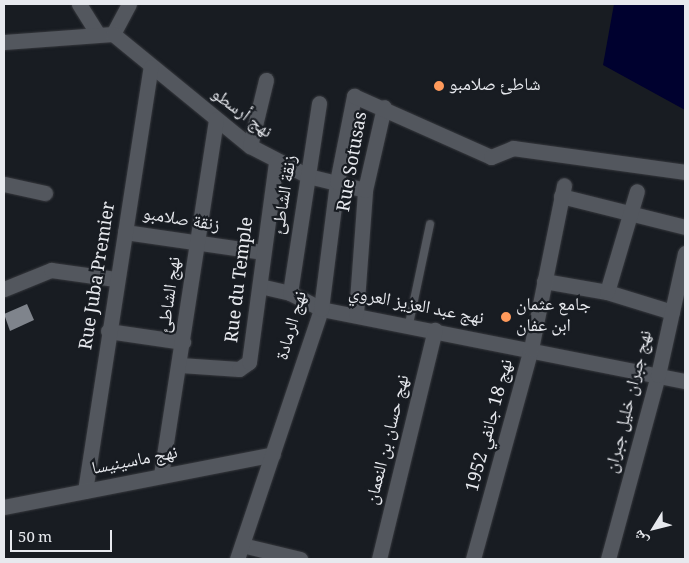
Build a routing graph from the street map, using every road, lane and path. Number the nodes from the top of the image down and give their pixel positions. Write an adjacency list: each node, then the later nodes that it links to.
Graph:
1 (80, 4): 3 (street, نهج أرسطو)
2 (129, 4): 3 (street)
3 (106, 34): 4 (street); 5 (street, نهج أرسطو)
4 (4, 42)
5 (151, 68): 9 (street, نهج أرسطو); 22 (street, Rue Juba Premier)
6 (266, 80): 10 (street)
7 (319, 103): 13 (street, زنقة الشاطئ)
8 (384, 107): 12 (street); 14 (street, نهج الرمادة); 16 (street, Rue Sotusas)
9 (216, 119): 10 (street, نهج أرسطو); 23 (street, نهج الشاطئ)
10 (250, 146): 11 (street, نهج أرسطو)
11 (276, 162): 13 (street, نهج أرسطو); 24 (street, Rue du Temple)
12 (685, 172)
13 (308, 176): 14 (street, نهج أرسطو); 31 (street, زنقة الشاطئ)
14 (337, 182): 16 (street, نهج أرسطو); 32 (street, نهج الرمادة)
15 (4, 184): 18 (street)
16 (365, 190): 34 (street, Rue Sotusas)
17 (637, 191): 19 (street)
18 (45, 193)
19 (630, 213): 21 (street); 27 (street, نهج 18 جانفي 1952); 30 (street)
20 (430, 224): 35 (lane)
21 (685, 226)
22 (125, 232): 23 (street, زنقة صلامبو); 26 (street, Rue Juba Premier)
23 (197, 243): 24 (street, زنقة صلامبو); 38 (street, نهج الشاطئ)
24 (262, 252): 28 (street, Rue du Temple)
25 (685, 253): 33 (street, نهج جبران خليل جبران)
26 (116, 279): 29 (street); 37 (street, Rue Juba Premier)
27 (544, 281): 30 (street); 39 (street, نهج 18 جانفي 1952)
28 (260, 286): 31 (street, نهج عبد العزيز العروي); 40 (street, Rue du Temple)
29 (4, 289)
30 (607, 292): 33 (street)
31 (290, 294): 32 (street, نهج عبد العزيز العروي)
32 (321, 309): 34 (street, نهج عبد العزيز العروي); 43 (street, نهج الرمادة)
33 (672, 312): 41 (street, نهج جبران خليل جبران)
34 (356, 314): 35 (street, نهج عبد العزيز العروي)
35 (409, 324): 36 (street, نهج عبد العزيز العروي)
36 (435, 330): 39 (street, نهج عبد العزيز العروي); 49 (street, نهج حسان بن النعمان)
37 (108, 332): 38 (street); 45 (street, Rue Juba Premier)
38 (183, 342): 40 (street, نهج الشاطئ)
39 (531, 349): 41 (street, نهج عبد العزيز العروي); 50 (street, نهج 18 جانفي 1952)
40 (180, 365): 44 (street, نهج الشاطئ)
41 (658, 375): 42 (street, نهج عبد العزيز العروي); 51 (street, نهج جبران خليل جبران)
42 (685, 381)
43 (273, 454): 44 (street, نهج ماسينيسا); 47 (street, نهج الرمادة)
44 (161, 475): 45 (street, نهج ماسينيسا)
45 (85, 491): 46 (street, نهج ماسينيسا)
46 (4, 507)
47 (240, 552): 48 (street)
48 (300, 559)
49 (379, 559)
50 (473, 559)
51 (608, 559)

